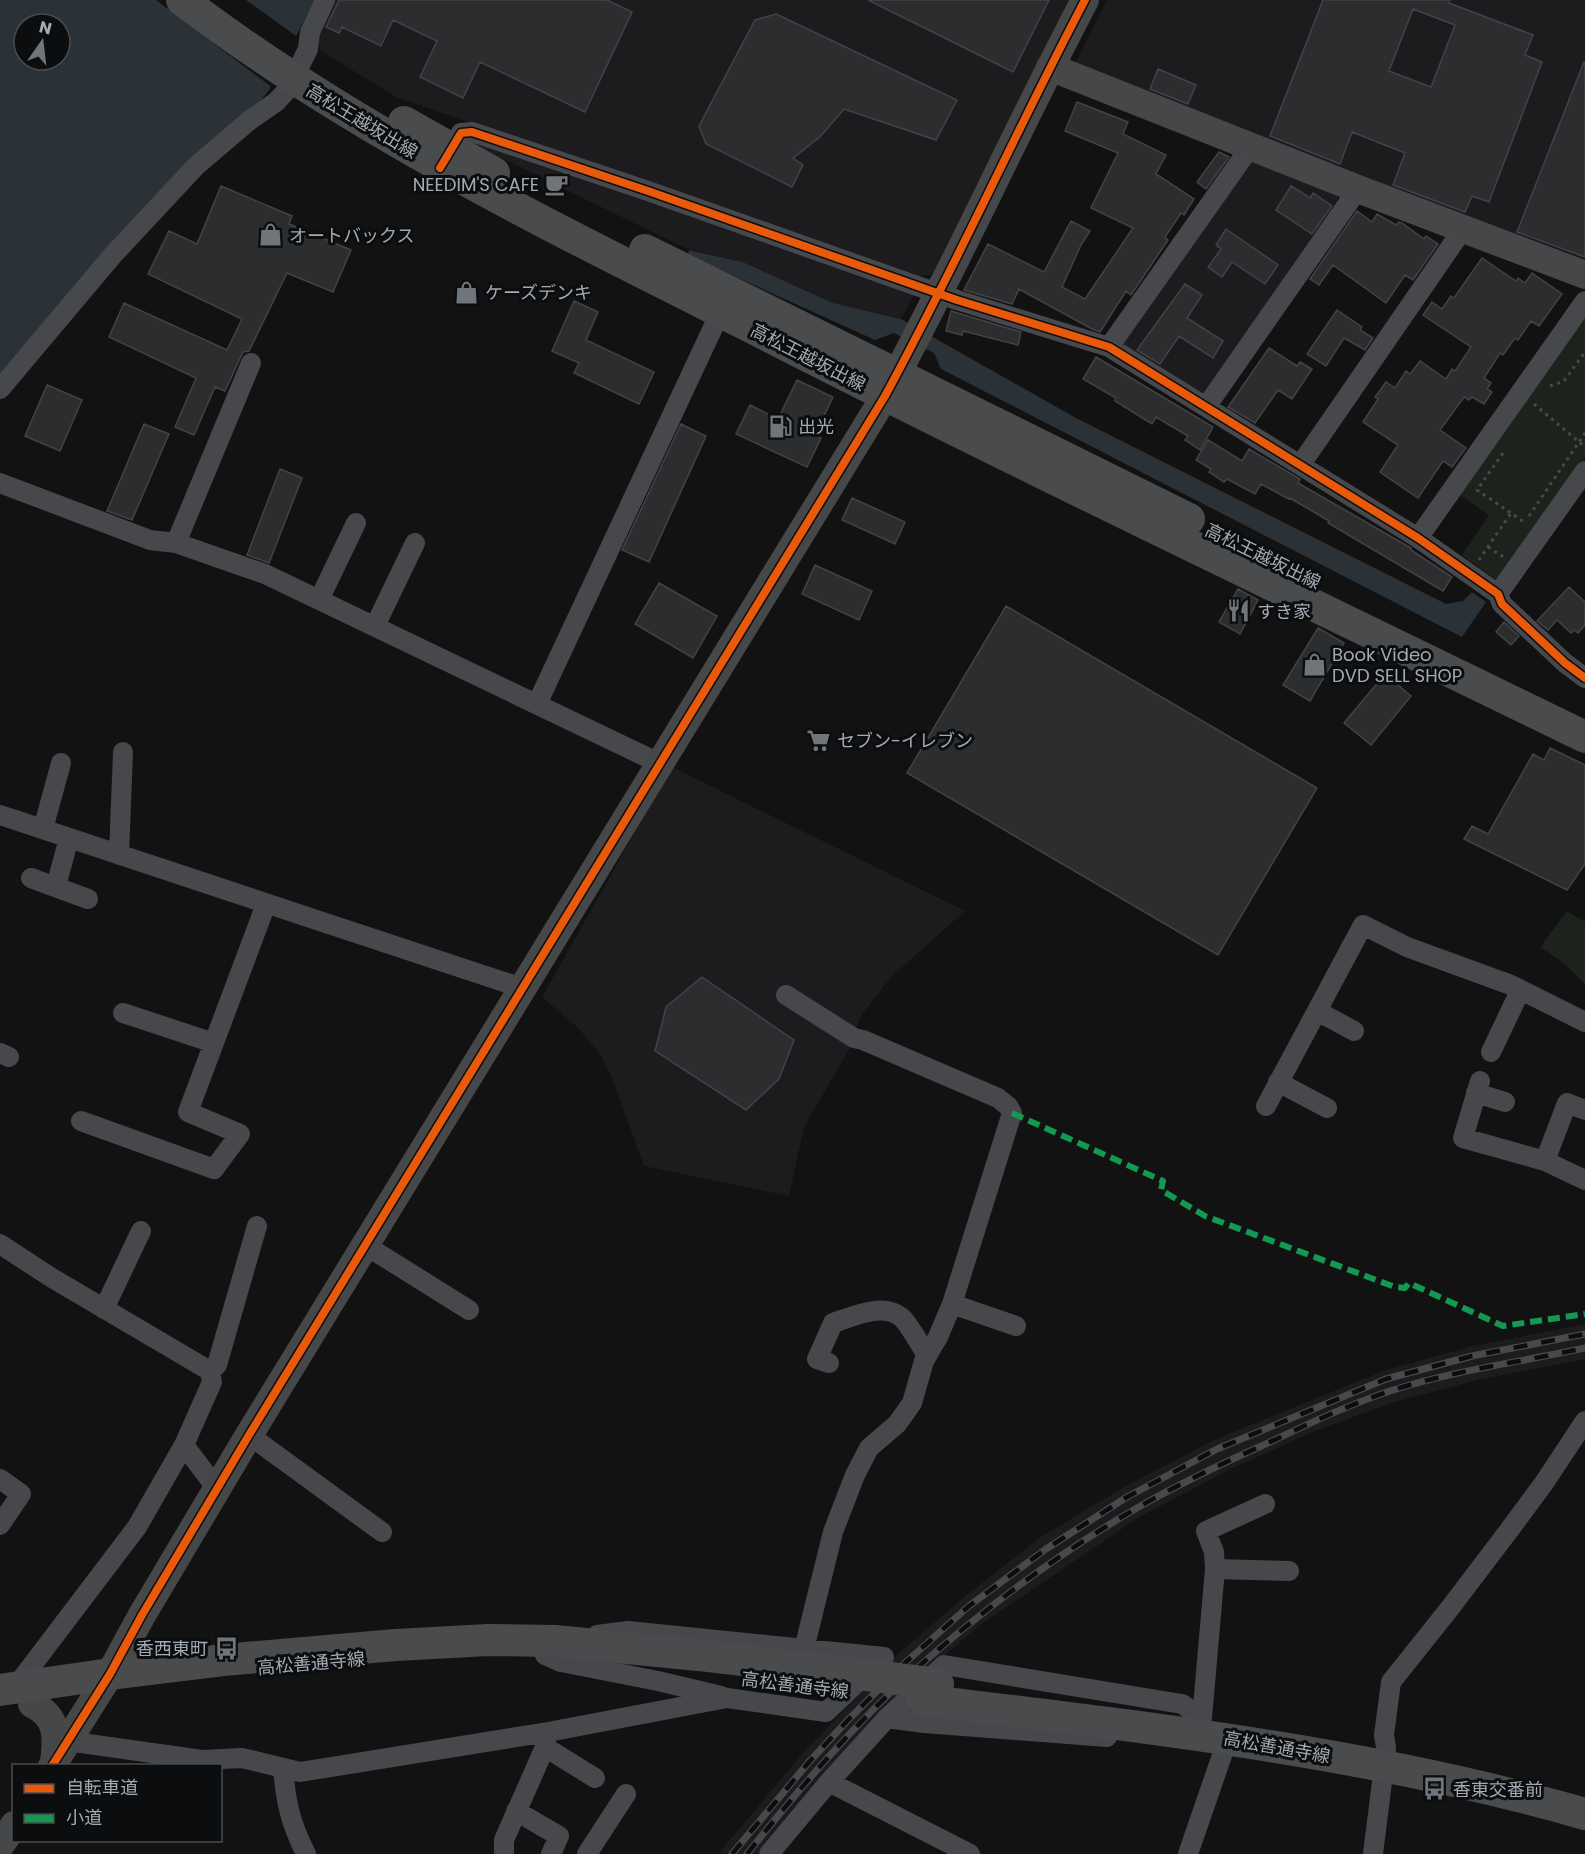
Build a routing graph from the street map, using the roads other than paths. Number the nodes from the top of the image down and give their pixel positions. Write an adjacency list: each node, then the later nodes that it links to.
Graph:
1 (183, 0): 5 (main road, 高松王越坂出線)
2 (215, 0): 5 (main road, 高松王越坂出線)
3 (325, 0): 5 (street)
4 (1085, 0): 6 (street)
5 (294, 67): 8 (main road, 高松王越坂出線); 18 (street)
6 (1050, 67): 7 (street); 12 (street)
7 (1251, 146): 9 (street); 15 (street)
8 (445, 158): 12 (street); 14 (main road, 高松王越坂出線)
9 (1358, 189): 10 (street); 19 (street)
10 (1463, 229): 11 (street); 20 (street)
11 (1585, 275)
12 (938, 293): 15 (street); 17 (street)
13 (1585, 301): 24 (street)
14 (726, 302): 17 (main road, 高松王越坂出線); 31 (street)
15 (1109, 347): 19 (street)
16 (251, 363): 25 (street)
17 (891, 385): 32 (main road, 高松王越坂出線); 33 (main road, 高松王越坂出線); 36 (street)
18 (0, 389)
19 (1206, 407): 20 (street)
20 (1301, 464): 24 (street)
21 (1585, 471): 27 (street)
22 (0, 483): 25 (street)
23 (356, 523): 28 (street)
24 (1418, 537): 27 (street)
25 (176, 543): 28 (street)
26 (415, 543): 29 (street)
27 (1498, 594): 30 (street)
28 (319, 600): 29 (street)
29 (375, 626): 31 (street)
30 (1585, 678)
31 (537, 704): 36 (street)
32 (1585, 716)
33 (1585, 737)
34 (123, 752): 40 (street)
35 (61, 763): 38 (street)
36 (659, 763): 45 (street)
37 (0, 815): 38 (street)
38 (43, 829): 39 (street)
39 (69, 838): 40 (street); 42 (street)
40 (119, 855): 44 (street)
41 (31, 878): 42 (street)
42 (56, 886): 43 (street)
43 (88, 899)
44 (266, 904): 45 (street); 52 (street)
45 (522, 988): 65 (street)
46 (1521, 991): 48 (street); 50 (street); 53 (street)
47 (786, 995): 66 (street)
48 (1317, 1011): 51 (street); 54 (street)
49 (123, 1012): 52 (street)
50 (1585, 1022)
51 (1354, 1031)
52 (214, 1042): 59 (street)
53 (1491, 1052)
54 (1278, 1082): 56 (street); 57 (street)
55 (1505, 1102): 60 (street)
56 (1266, 1106)
57 (1327, 1108)
58 (1585, 1110): 60 (street)
59 (81, 1121)
60 (1545, 1161): 61 (street)
61 (1585, 1180)
62 (257, 1226): 72 (street)
63 (141, 1231): 67 (street)
64 (0, 1244): 67 (street)
65 (365, 1245): 68 (street); 74 (street)
66 (952, 1304): 69 (street); 70 (street)
67 (104, 1309): 72 (street)
68 (469, 1310)
69 (1016, 1326)
70 (927, 1355): 71 (street); 84 (street)
71 (829, 1363)
72 (210, 1371): 75 (street)
73 (1585, 1421): 94 (street)
74 (249, 1435): 77 (street); 80 (street)
75 (184, 1445): 77 (street); 86 (street)
76 (0, 1479): 79 (street)
77 (217, 1489): 90 (street)
78 (1265, 1504): 81 (street)
79 (0, 1525)
80 (382, 1532)
81 (1215, 1569): 82 (street); 89 (street)
82 (1289, 1571)
83 (550, 1648): 84 (street); 85 (main road, 高松善通寺線, bridge); 87 (street); 90 (main road, 高松善通寺線)
84 (804, 1649): 87 (street)
85 (930, 1692): 89 (main road, 高松善通寺線); 91 (main road, 高松善通寺線)
86 (20, 1695): 90 (main road, 高松善通寺線); 90 (street)
87 (727, 1698): 93 (street)
88 (888, 1718): 89 (street); 91 (street); 97 (street)
89 (1202, 1718): 94 (main road, 高松善通寺線)
90 (77, 1722): 95 (street)
91 (1148, 1727): 92 (main road, 高松善通寺線)
92 (1228, 1738): 94 (main road, 高松善通寺線); 111 (street)
93 (546, 1739): 95 (street); 96 (street); 100 (street)
94 (1385, 1757): 99 (main road, 高松善通寺線); 101 (main road, 高松善通寺線); 112 (street)
95 (283, 1768): 106 (street)
96 (596, 1778)
97 (829, 1782): 105 (street); 110 (street)
98 (626, 1794): 109 (street)
99 (1585, 1796)
100 (516, 1811): 104 (street); 107 (street)
101 (1585, 1814)
102 (12, 1829): 103 (street)
103 (0, 1846)
104 (553, 1848): 108 (street)
105 (966, 1853)
106 (306, 1854)
107 (504, 1854)
108 (578, 1854)
109 (587, 1854)
110 (769, 1854)
111 (1188, 1854)
112 (1373, 1854)

